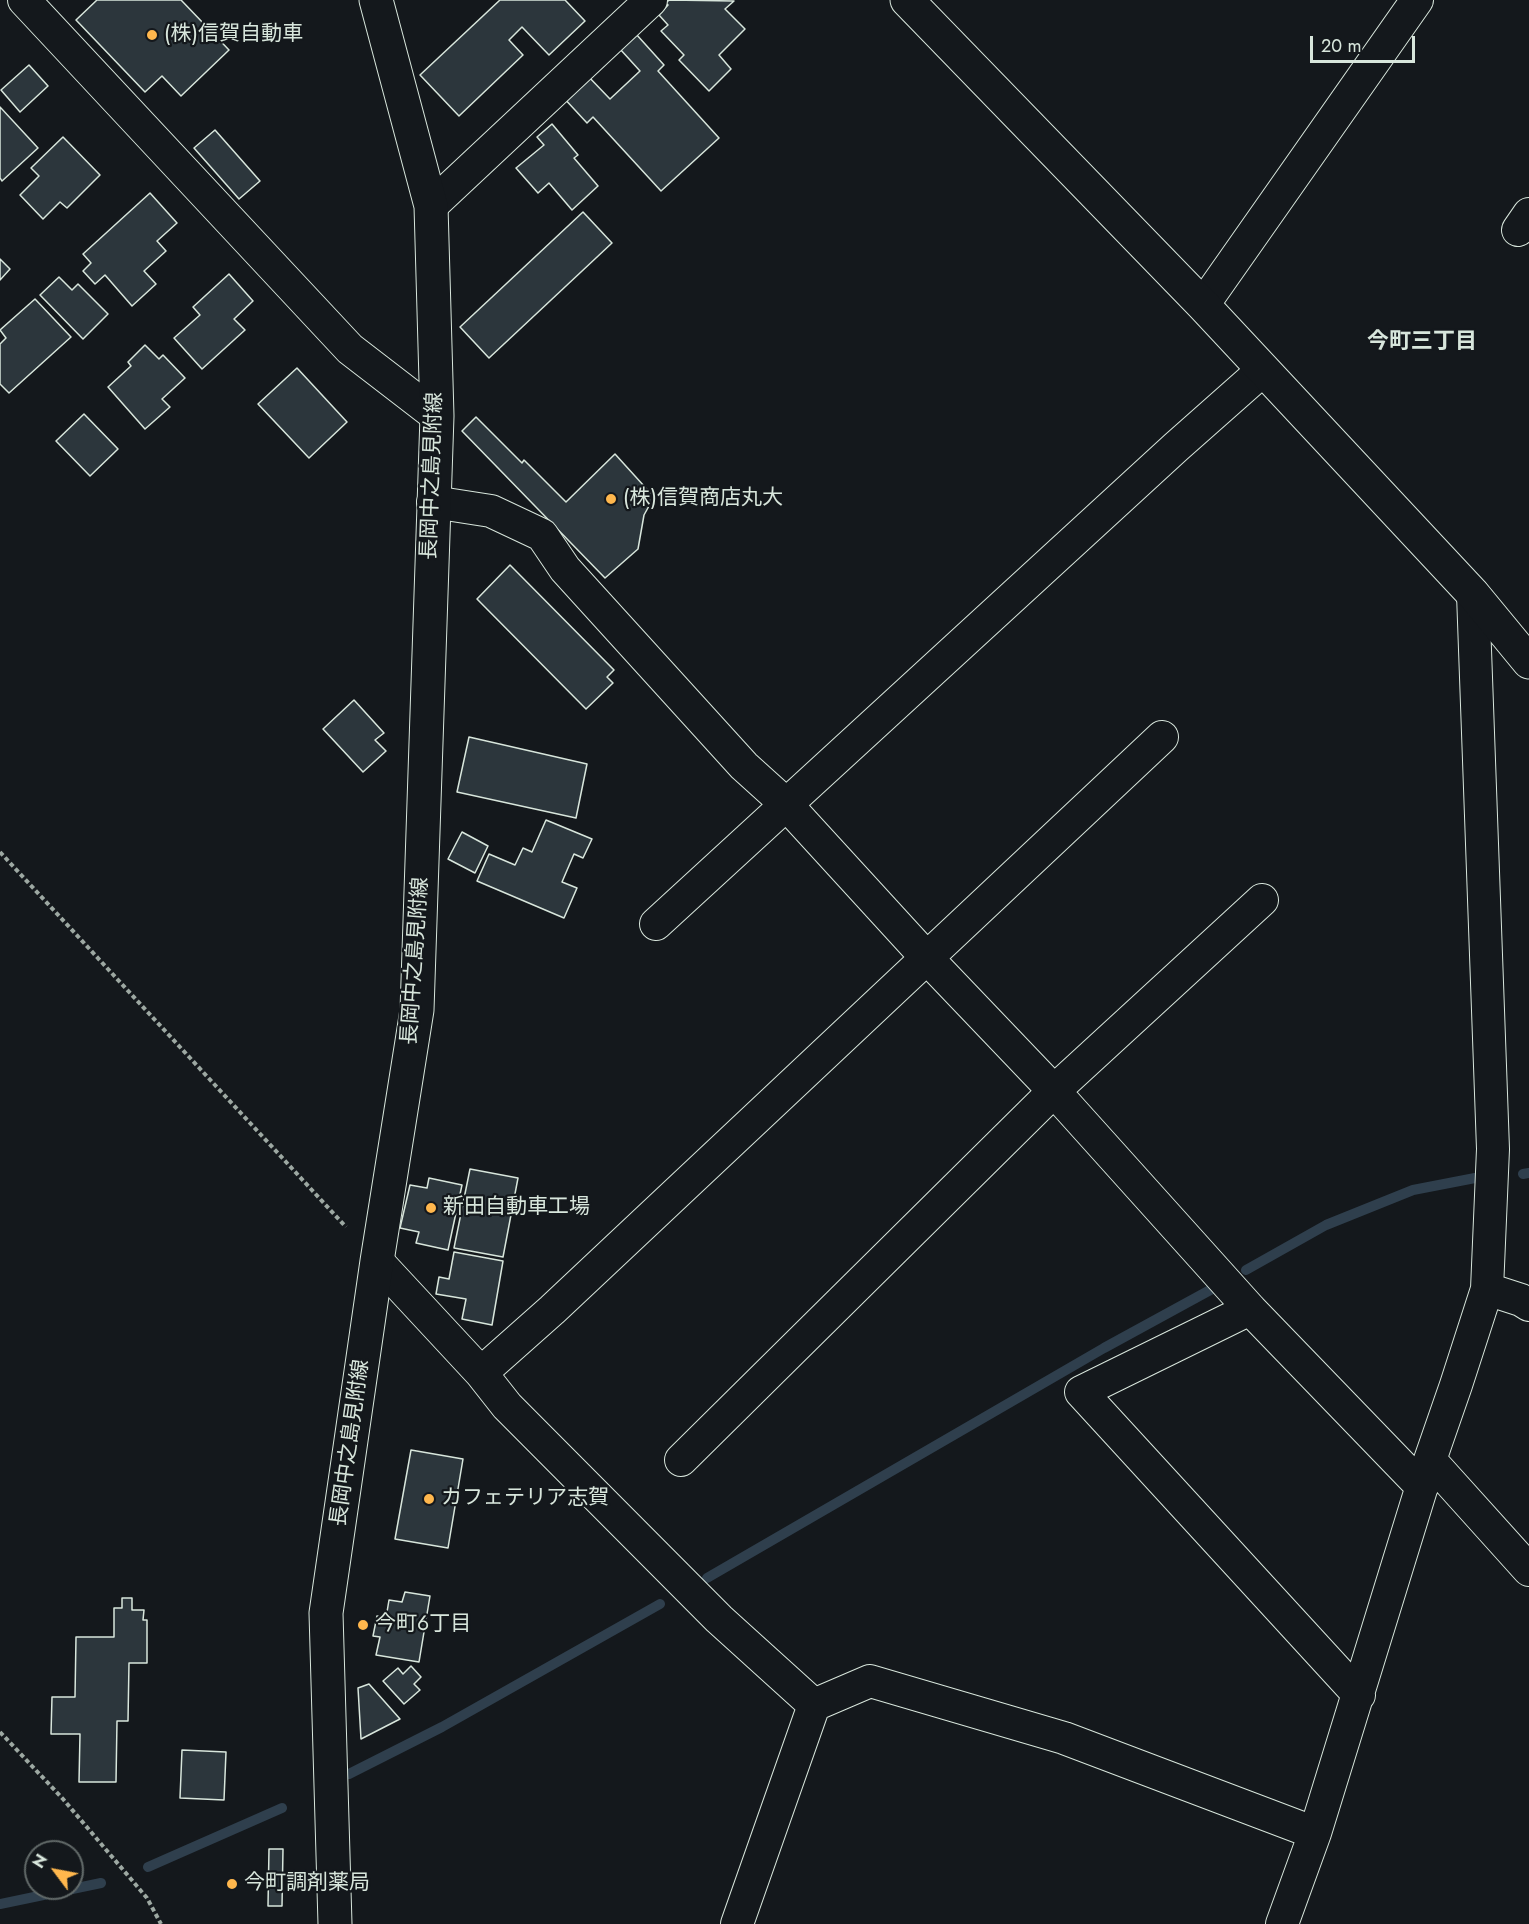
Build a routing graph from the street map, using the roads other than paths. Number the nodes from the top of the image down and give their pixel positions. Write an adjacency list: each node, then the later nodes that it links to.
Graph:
1 (24, 0): 9 (street)
2 (376, 0): 6 (main road, 長岡中之島見附線)
3 (651, 0): 6 (street)
4 (907, 0): 7 (main road)
5 (1417, 0): 7 (street)
6 (431, 206): 9 (main road, 長岡中之島見附線)
7 (1203, 305): 8 (main road)
8 (1263, 370): 11 (main road); 14 (street)
9 (437, 416): 10 (main road, 長岡中之島見附線)
10 (433, 502): 14 (street); 19 (main road, 長岡中之島見附線)
11 (1473, 594): 12 (main road); 20 (street)
12 (1529, 662)
13 (1161, 737): 17 (street)
14 (786, 804): 16 (street); 17 (street)
15 (1262, 900): 18 (street)
16 (656, 924)
17 (927, 957): 18 (street); 23 (street)
18 (1054, 1091): 22 (street); 24 (street)
19 (377, 1261): 23 (street); 30 (main road, 長岡中之島見附線)
20 (1487, 1289): 21 (street); 25 (street)
21 (1529, 1305)
22 (1250, 1309): 25 (street); 27 (street)
23 (481, 1373): 28 (street)
24 (681, 1460)
25 (1426, 1473): 26 (street); 27 (street)
26 (1529, 1570)
27 (1359, 1695): 29 (street)
28 (814, 1705): 29 (street); 31 (street)
29 (1315, 1833): 32 (street)
30 (335, 1924)
31 (736, 1924)
32 (1282, 1924)

